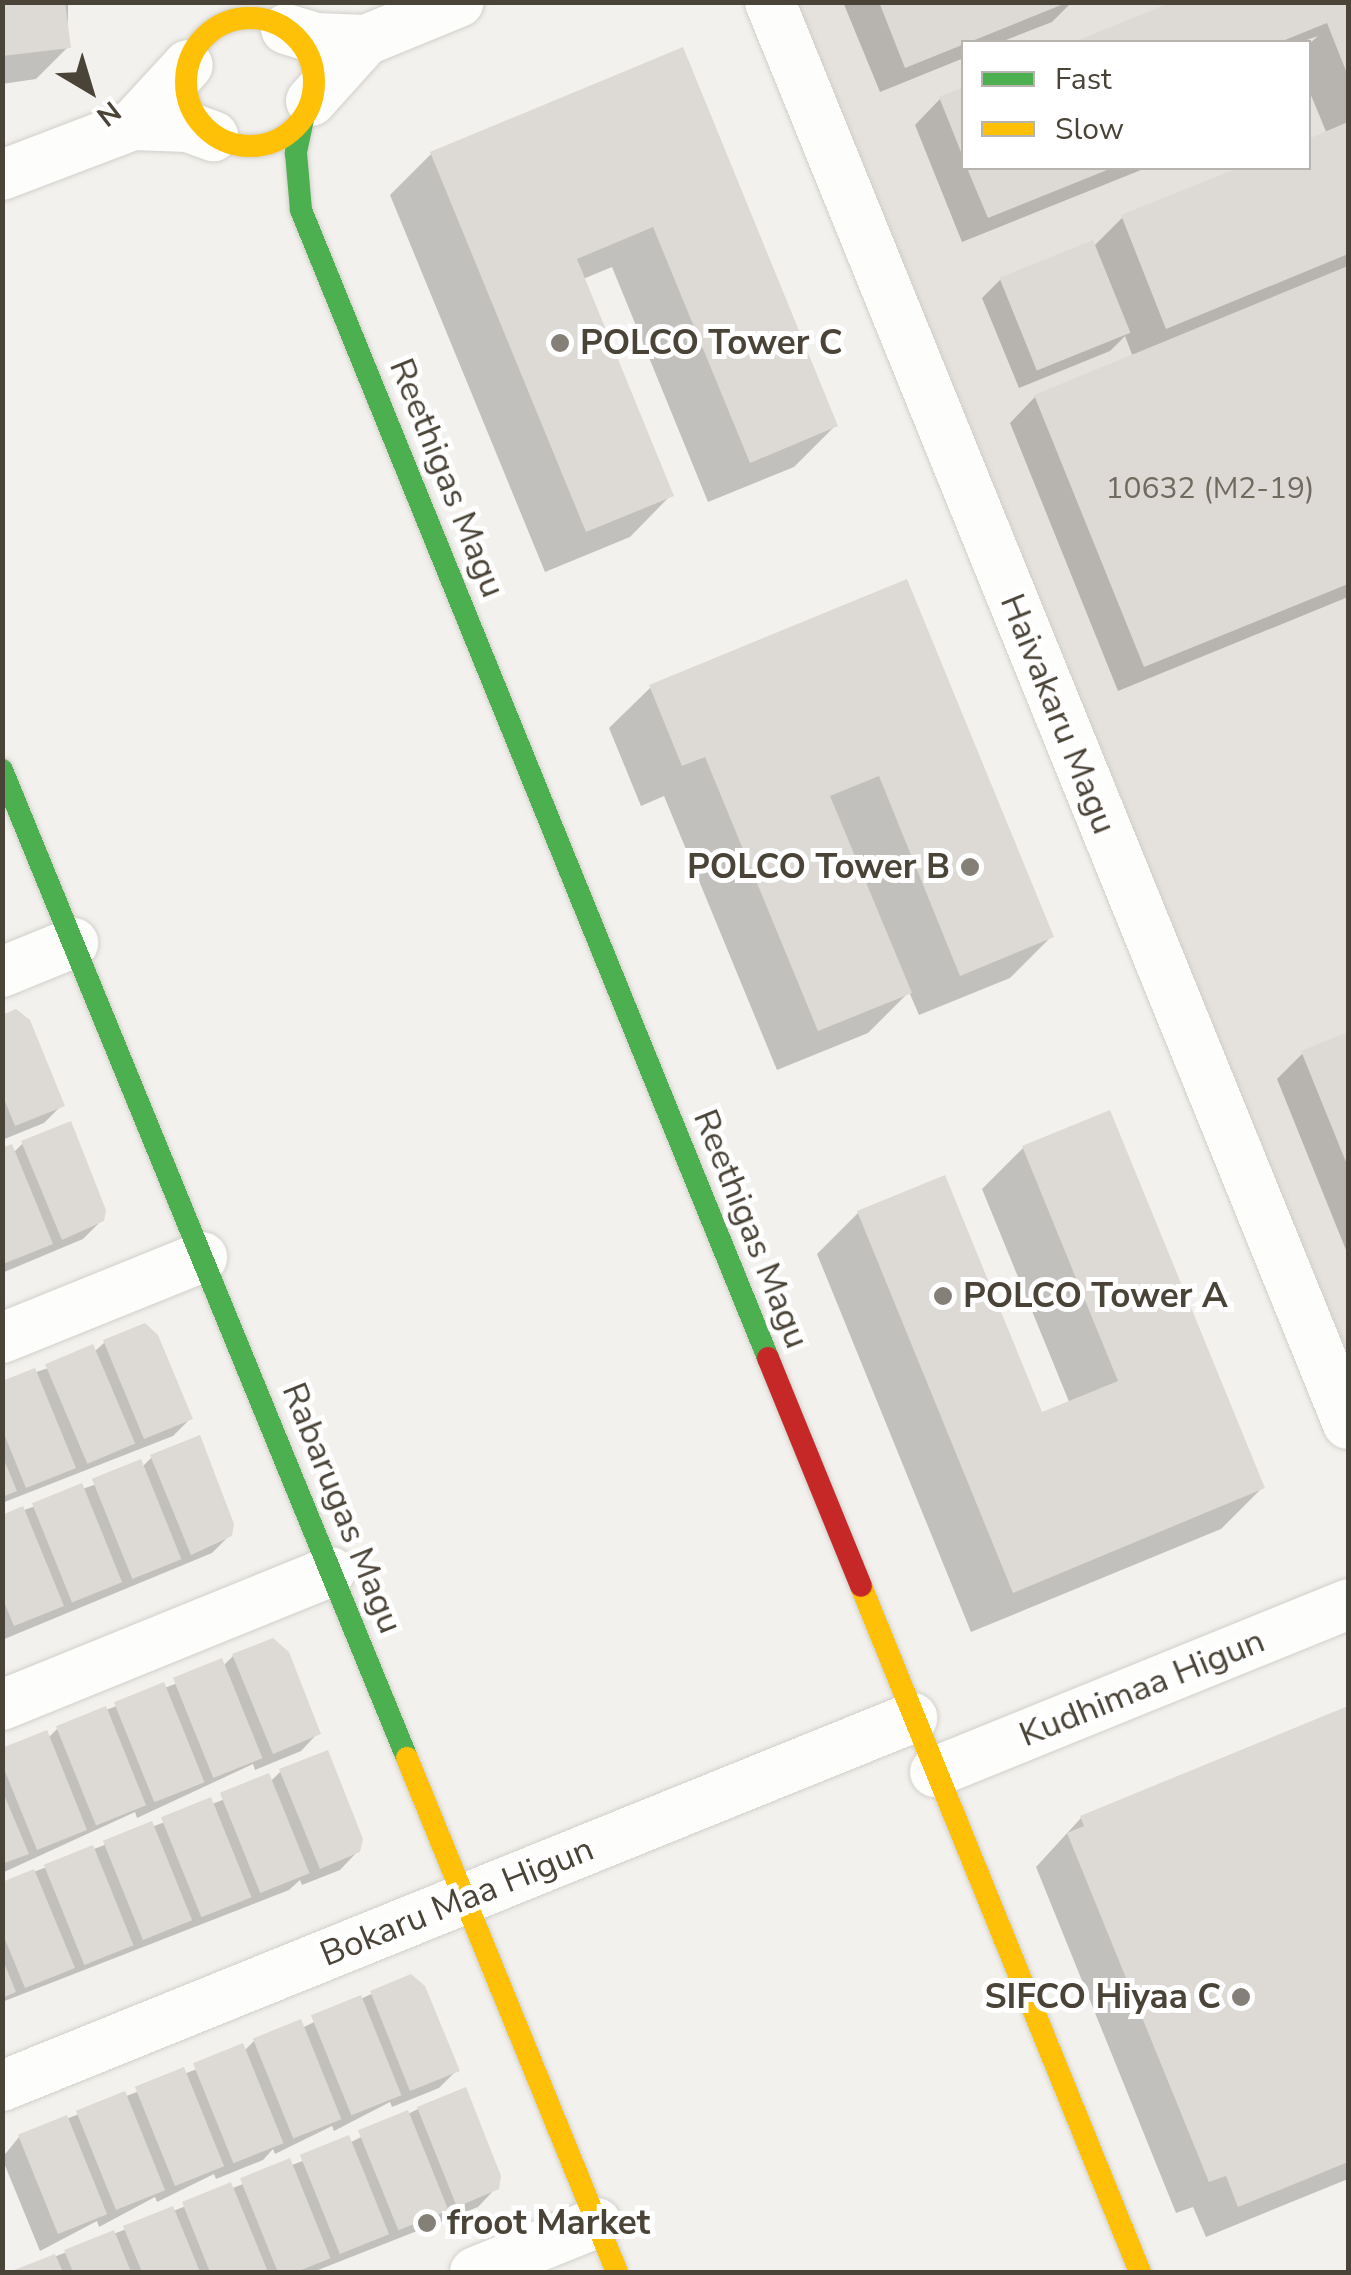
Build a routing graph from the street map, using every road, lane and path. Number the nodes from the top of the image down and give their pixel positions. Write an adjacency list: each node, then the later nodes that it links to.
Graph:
1 (234, 2): 4 (street)
2 (459, 2): 5 (street)
3 (770, 2): 17 (street, Haivakaru Magu)
4 (277, 25): 5 (street); 6 (street); 7 (street)
5 (366, 40): 7 (street)
6 (188, 65): 8 (street); 9 (street)
7 (307, 110): 9 (street); 11 (street, Reethigas Magu)
8 (133, 125): 9 (street); 10 (street)
9 (222, 140): 11 (street, Reethigas Magu)
10 (2, 175)
11 (301, 210): 21 (street, Reethigas Magu)
12 (2, 770): 13 (street, Rabarugas Magu)
13 (74, 943): 14 (street); 15 (street, Rabarugas Magu)
14 (2, 972)
15 (202, 1258): 16 (street); 18 (street, Rabarugas Magu)
16 (2, 1338)
17 (1348, 1424)
18 (330, 1572): 20 (street); 23 (street, Rabarugas Magu)
19 (1348, 1604): 22 (street, Kudhimaa Higun)
20 (2, 1705)
21 (912, 1718): 22 (street, Reethigas Magu); 23 (street, Bokaru Maa Higun)
22 (935, 1772): 28 (street, Reethigas Magu)
23 (464, 1899): 24 (street, Bokaru Maa Higun); 25 (street, Rabarugas Magu)
24 (2, 2086)
25 (596, 2224): 26 (street); 27 (street, Rabarugas Magu)
26 (475, 2272)
27 (617, 2272)
28 (1140, 2272)

